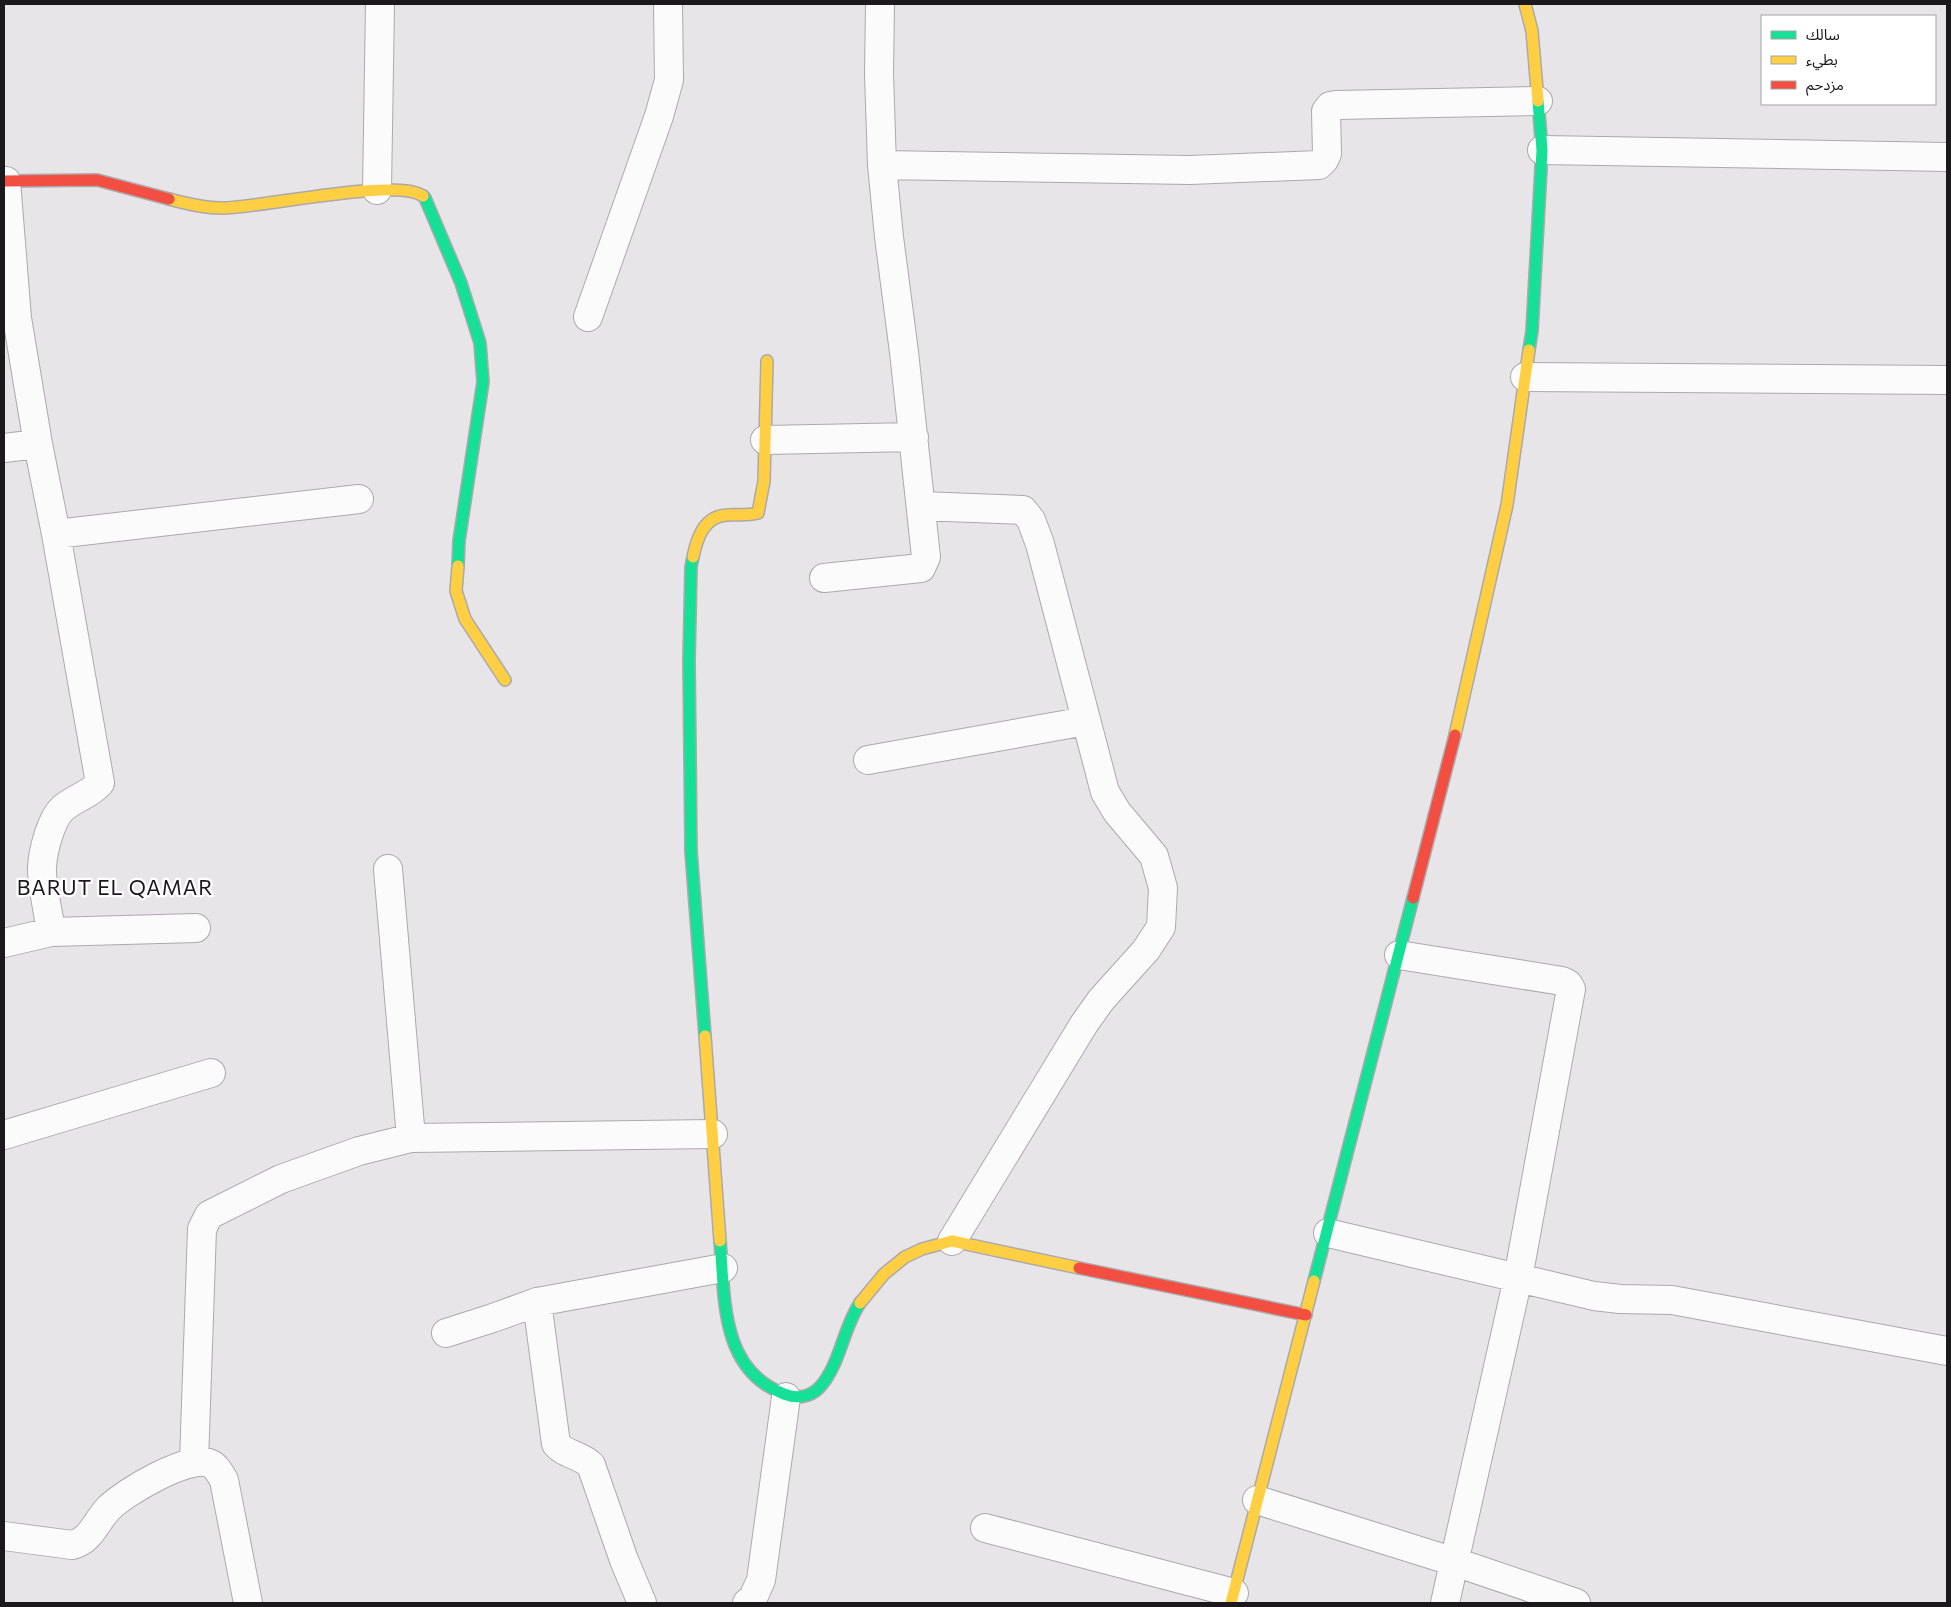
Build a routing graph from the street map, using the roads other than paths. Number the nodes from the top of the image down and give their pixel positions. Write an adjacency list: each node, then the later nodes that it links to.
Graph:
1 (380, 4): 10 (street)
2 (668, 4): 11 (street)
3 (880, 4): 8 (street)
4 (1525, 4): 5 (street)
5 (1538, 101): 6 (street); 8 (street)
6 (1542, 150): 7 (street); 13 (street)
7 (1947, 157)
8 (882, 165): 15 (street)
9 (5, 181): 10 (street); 17 (street)
10 (377, 190): 23 (street)
11 (588, 317)
12 (767, 361): 16 (street)
13 (1525, 377): 14 (street); 30 (street)
14 (1947, 380)
15 (914, 437): 16 (street); 20 (street)
16 (765, 440): 32 (street)
17 (38, 444): 18 (street); 21 (street)
18 (4, 448)
19 (359, 499): 21 (street)
20 (922, 506): 22 (street); 24 (street)
21 (56, 534): 28 (street)
22 (824, 578)
23 (505, 680)
24 (1086, 721): 25 (street); 36 (street)
25 (868, 760)
26 (388, 869): 34 (street)
27 (196, 928): 28 (street)
28 (51, 932): 29 (street)
29 (4, 942)
30 (1399, 955): 35 (street); 38 (street)
31 (211, 1073): 33 (street)
32 (713, 1134): 34 (street); 37 (street)
33 (4, 1135)
34 (411, 1138): 44 (street)
35 (1328, 1233): 38 (street); 40 (street)
36 (952, 1241): 40 (street); 43 (street)
37 (723, 1268): 39 (street); 43 (street)
38 (1518, 1278): 42 (street); 48 (street)
39 (537, 1302): 41 (street); 51 (street)
40 (1306, 1315): 45 (street)
41 (446, 1333)
42 (1947, 1351)
43 (786, 1396): 52 (street)
44 (194, 1462): 47 (street); 50 (street)
45 (1257, 1500): 48 (street); 49 (street)
46 (985, 1528): 49 (street)
47 (4, 1536)
48 (1455, 1562): 53 (street); 54 (street)
49 (1233, 1598)
50 (248, 1603)
51 (642, 1603)
52 (747, 1603)
53 (1445, 1603)
54 (1576, 1603)

